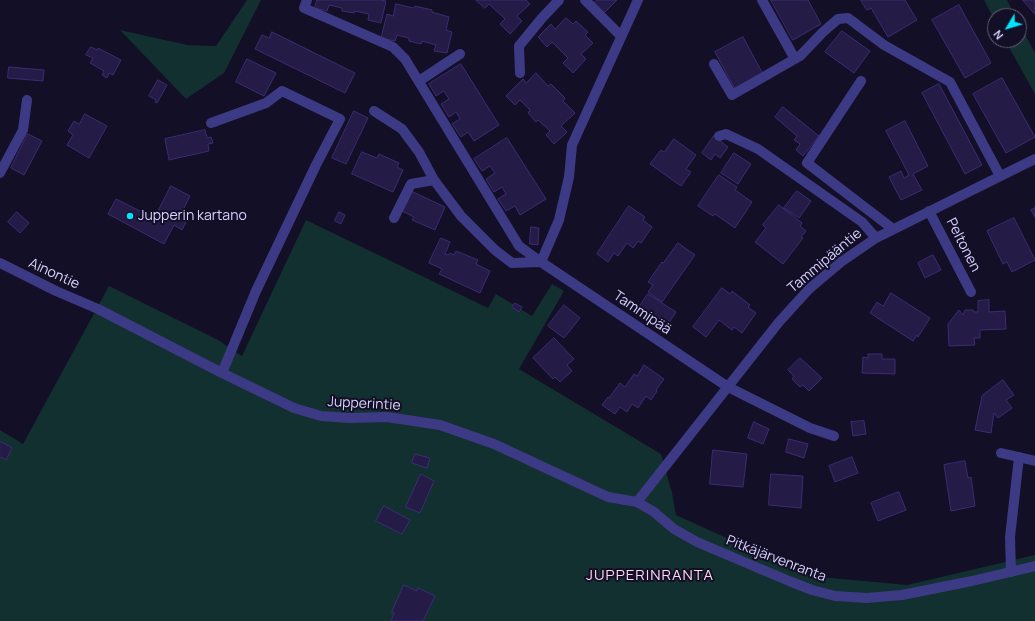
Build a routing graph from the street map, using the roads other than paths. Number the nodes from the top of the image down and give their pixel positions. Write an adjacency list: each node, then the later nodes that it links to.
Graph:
1 (307, 0): 11 (street, Tammipää)
2 (559, 0): 10 (street)
3 (585, 0): 6 (street)
4 (638, 0): 6 (street)
5 (762, 0): 8 (street)
6 (621, 36): 25 (street)
7 (460, 54): 11 (street)
8 (795, 59): 9 (street); 19 (street)
9 (714, 64)
10 (520, 73)
11 (419, 81): 25 (street, Tammipää)
12 (861, 81): 23 (street)
13 (27, 100): 18 (street)
14 (374, 111): 20 (street)
15 (211, 123): 29 (street)
16 (719, 136): 24 (street)
17 (1035, 159): 19 (street, Tammipääntie)
18 (0, 173)
19 (1000, 176): 21 (street, Tammipääntie)
20 (434, 180): 22 (street); 25 (street)
21 (929, 211): 23 (street, Tammipääntie); 27 (street, Peltonen)
22 (394, 218)
23 (893, 229): 24 (street, Tammipääntie)
24 (876, 238): 30 (street, Tammipääntie)
25 (541, 262): 30 (street, Tammipää)
26 (0, 263): 28 (street, Ainontie)
27 (971, 292)
28 (98, 309): 29 (street, Jupperintie)
29 (222, 372): 35 (street, Jupperintie)
30 (728, 387): 31 (street, Tammipää); 35 (street, Tammipääntie)
31 (834, 436)
32 (1001, 453): 33 (street)
33 (1019, 457): 34 (street); 37 (street)
34 (1035, 461)
35 (638, 502): 37 (street, Pitkäjärvenranta)
36 (1035, 566): 37 (street, Pitkäjärvenranta)
37 (1011, 572)

